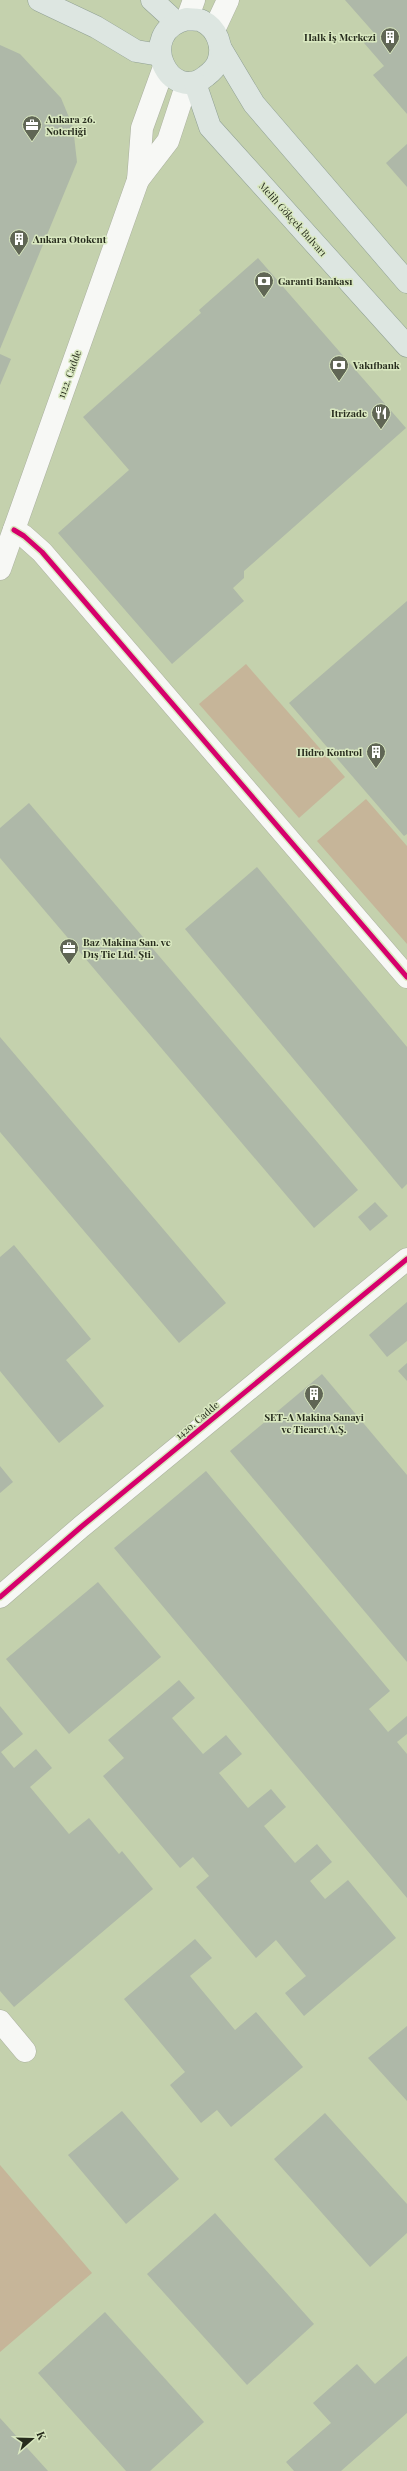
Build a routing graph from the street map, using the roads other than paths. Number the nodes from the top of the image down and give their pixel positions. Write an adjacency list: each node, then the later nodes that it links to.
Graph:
1 (38, 0): 6 (main road)
2 (152, 0): 4 (main road)
3 (228, 0): 5 (street)
4 (186, 14): 5 (main road); 6 (main road)
5 (217, 40): 7 (main road); 9 (main road)
6 (162, 61): 7 (main road); 8 (street, 1122. Cadde)
7 (191, 83): 8 (street, 1122. Cadde); 10 (main road, Melih Gökçek Bulvarı)
8 (138, 180): 11 (street, 1122. Cadde)
9 (407, 282)
10 (407, 346)
11 (14, 530): 12 (street, 1122. Cadde); 13 (street)
12 (0, 568)
13 (407, 977)
14 (407, 1259): 15 (street, 1420. Cadde)
15 (0, 1597)
16 (0, 2021): 17 (street)
17 (25, 2051)

